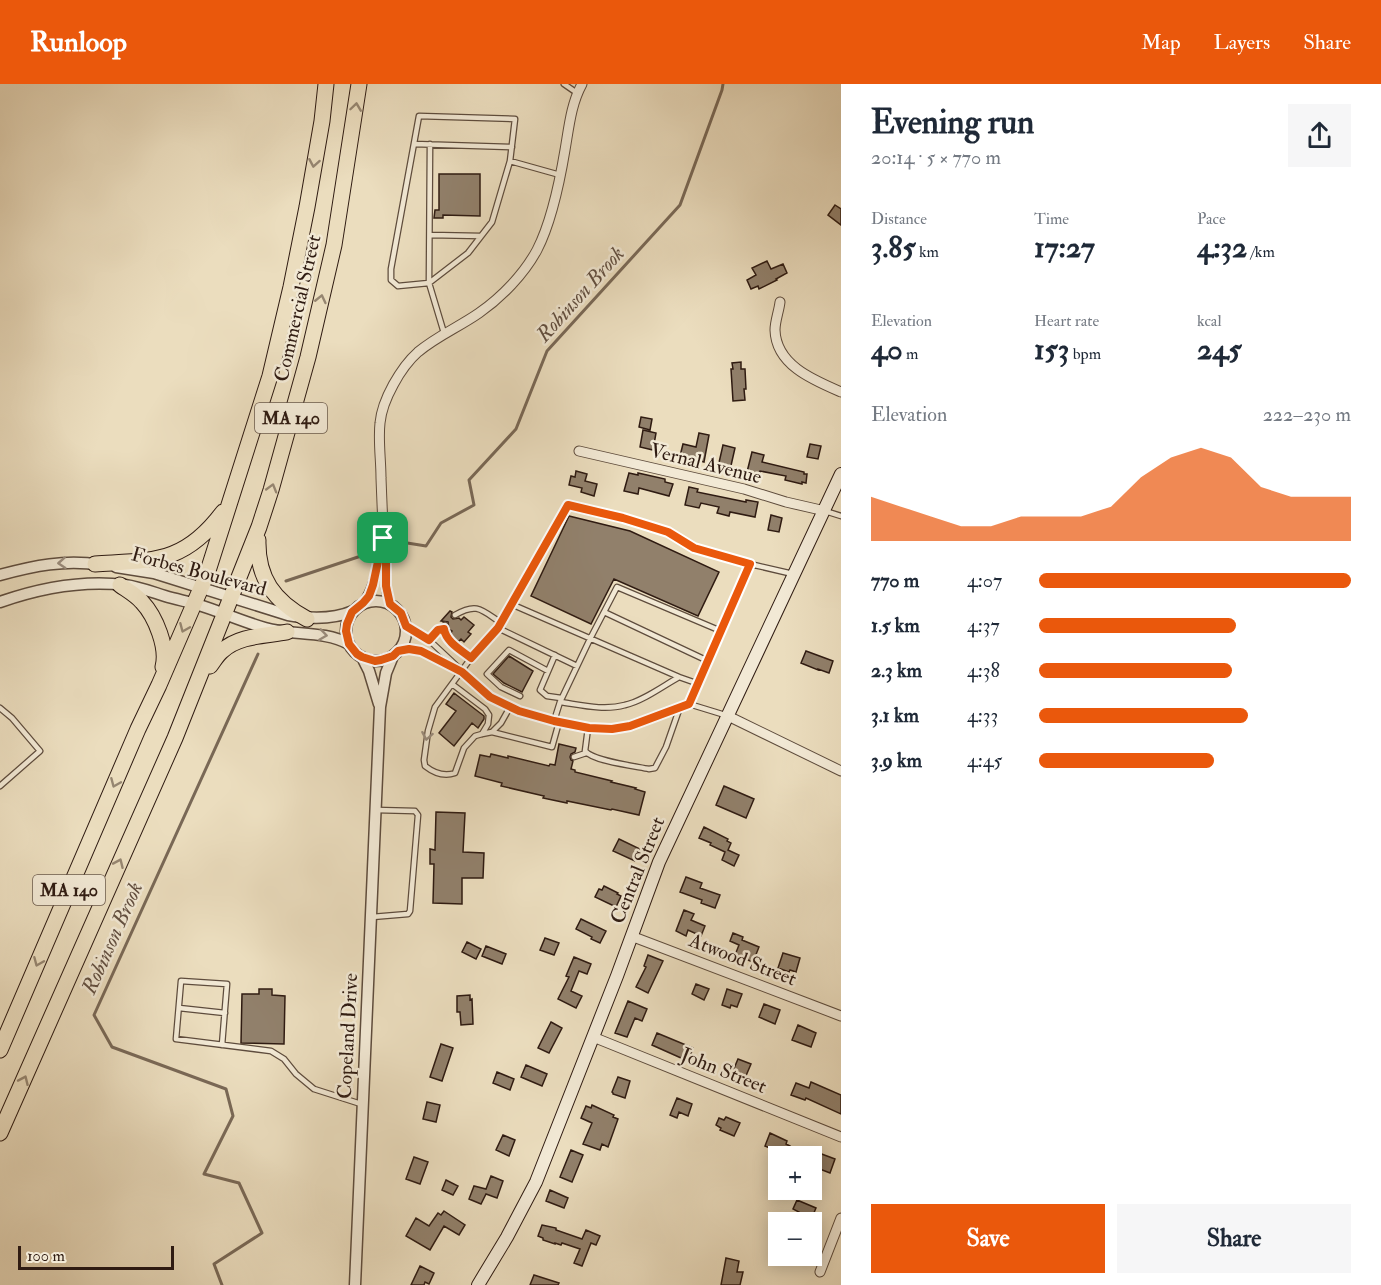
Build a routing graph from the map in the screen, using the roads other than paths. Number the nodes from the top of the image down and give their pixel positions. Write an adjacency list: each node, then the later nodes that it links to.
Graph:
1 (326, 84): 18 (highway, Commercial Street / MA 140, one-way to 18)
2 (359, 84): 21 (highway, Commercial Street / MA 140, one-way to 2)
3 (564, 84): 4 (lane)
4 (579, 88): 9 (street)
5 (414, 144): 6 (lane); 7 (lane); 12 (lane)
6 (430, 144): 7 (lane); 10 (lane)
7 (512, 147): 8 (lane)
8 (510, 162): 9 (lane); 11 (lane)
9 (560, 175): 14 (street)
10 (430, 235): 11 (lane); 12 (lane)
11 (481, 236): 12 (lane)
12 (429, 283): 14 (lane)
13 (780, 302): 15 (street)
14 (444, 333): 22 (street)
15 (841, 392)
16 (579, 451): 19 (street, Vernal Avenue)
17 (841, 474): 19 (main road, Central Street)
18 (229, 505): 23 (highway); 28 (highway, Commercial Street / MA 140)
19 (825, 511): 20 (lane); 25 (main road, Central Street)
20 (841, 516)
21 (259, 527): 29 (highway, Commercial Street / MA 140); 39 (highway)
22 (383, 538): 31 (street); 33 (street)
23 (94, 564): 26 (street, Forbes Boulevard, one-way to 26); 28 (street, Forbes Boulevard)
24 (750, 564): 25 (lane); 34 (lane); 42 (lane)
25 (793, 574): 67 (main road, Central Street)
26 (0, 575)
27 (120, 585): 30 (street, Forbes Boulevard); 32 (street, Forbes Boulevard); 59 (highway)
28 (201, 587): 29 (street, Forbes Boulevard); 32 (highway, Commercial Street / MA 140)
29 (232, 597): 37 (highway, Commercial Street / MA 140); 39 (street, Forbes Boulevard)
30 (0, 602)
31 (363, 603): 33 (street); 35 (street)
32 (194, 604): 37 (street, Forbes Boulevard); 59 (highway, Commercial Street / MA 140, one-way to 59)
33 (390, 604): 40 (street)
34 (511, 604): 41 (lane); 44 (lane)
35 (352, 612): 39 (street, Forbes Boulevard); 46 (street)
36 (604, 612): 42 (lane); 44 (lane); 51 (lane)
37 (226, 614): 43 (street, Forbes Boulevard); 55 (highway, Commercial Street / MA 140)
38 (455, 615): 41 (lane)
39 (307, 618)
40 (406, 626): 45 (lane); 47 (street)
41 (499, 626): 48 (lane); 50 (lane)
42 (721, 631): 51 (lane)
43 (287, 632): 46 (street, Forbes Boulevard, one-way to 46); 55 (highway)
44 (590, 639): 52 (lane); 56 (lane)
45 (429, 640): 50 (lane); 54 (lane)
46 (349, 644): 49 (street)
47 (395, 654): 49 (street); 54 (lane); 63 (street)
48 (555, 656): 52 (lane); 53 (lane)
49 (362, 657): 63 (street)
50 (471, 658): 54 (lane)
51 (708, 661): 58 (lane)
52 (577, 666): 61 (lane)
53 (548, 671): 60 (lane); 61 (lane)
54 (462, 672): 57 (lane); 64 (lane)
55 (200, 677): 88 (highway, Commercial Street / MA 140, one-way to 55)
56 (679, 677): 58 (lane); 61 (lane)
57 (452, 684): 71 (lane); 71 (lane, one-way to 71)
58 (699, 684): 62 (lane)
59 (159, 685): 86 (highway, Commercial Street / MA 140, one-way to 86)
60 (520, 696)
61 (560, 700): 68 (lane)
62 (689, 704): 65 (lane); 67 (lane)
63 (380, 707): 78 (street, Copeland Drive)
64 (510, 707): 68 (lane); 70 (lane)
65 (680, 707): 69 (lane); 74 (lane)
66 (0, 708): 77 (lane)
67 (728, 716): 76 (street); 80 (main road, Central Street)
68 (556, 722): 69 (lane); 72 (lane)
69 (588, 728): 74 (lane)
70 (492, 732): 71 (lane); 72 (lane)
71 (482, 734)
72 (552, 747): 73 (lane)
73 (558, 753)
74 (586, 753): 75 (lane)
75 (574, 757)
76 (841, 771)
77 (0, 786)
78 (376, 810): 79 (street, Copeland Drive); 79 (lane)
79 (372, 917): 87 (street, Copeland Drive)
80 (631, 936): 83 (street, Atwood Street); 84 (main road, Central Street)
81 (178, 1008): 82 (lane); 82 (lane); 85 (lane)
82 (225, 1013): 85 (lane)
83 (841, 1016)
84 (593, 1037): 89 (street, John Street); 92 (main road, Central Street)
85 (222, 1045): 87 (lane)
86 (0, 1050)
87 (363, 1104): 93 (street, Copeland Drive)
88 (0, 1133)
89 (841, 1137)
90 (841, 1218): 91 (street)
91 (820, 1272)
92 (482, 1282)
93 (355, 1285)

